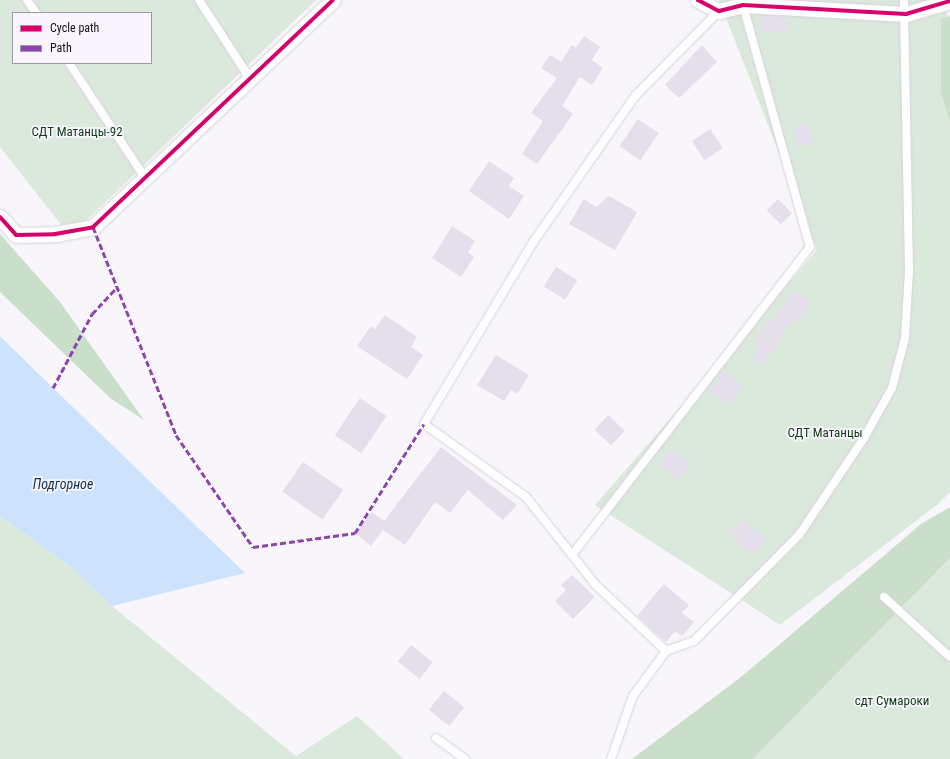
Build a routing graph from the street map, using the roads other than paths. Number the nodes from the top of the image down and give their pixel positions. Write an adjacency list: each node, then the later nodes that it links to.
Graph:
1 (27, 0): 9 (lane)
2 (200, 0): 11 (lane)
3 (333, 0): 11 (street)
4 (698, 0): 8 (street)
5 (950, 1): 7 (street)
6 (742, 2): 7 (street); 8 (street); 14 (lane)
7 (905, 7): 16 (lane)
8 (719, 11): 14 (lane)
9 (35, 12)
10 (70, 64): 12 (lane)
11 (249, 78): 12 (street)
12 (145, 178): 13 (street)
13 (0, 217)
14 (572, 555): 16 (lane)
15 (884, 597): 17 (lane)
16 (666, 651): 20 (lane)
17 (950, 657)
18 (436, 738): 19 (lane)
19 (466, 759)
20 (611, 759)

